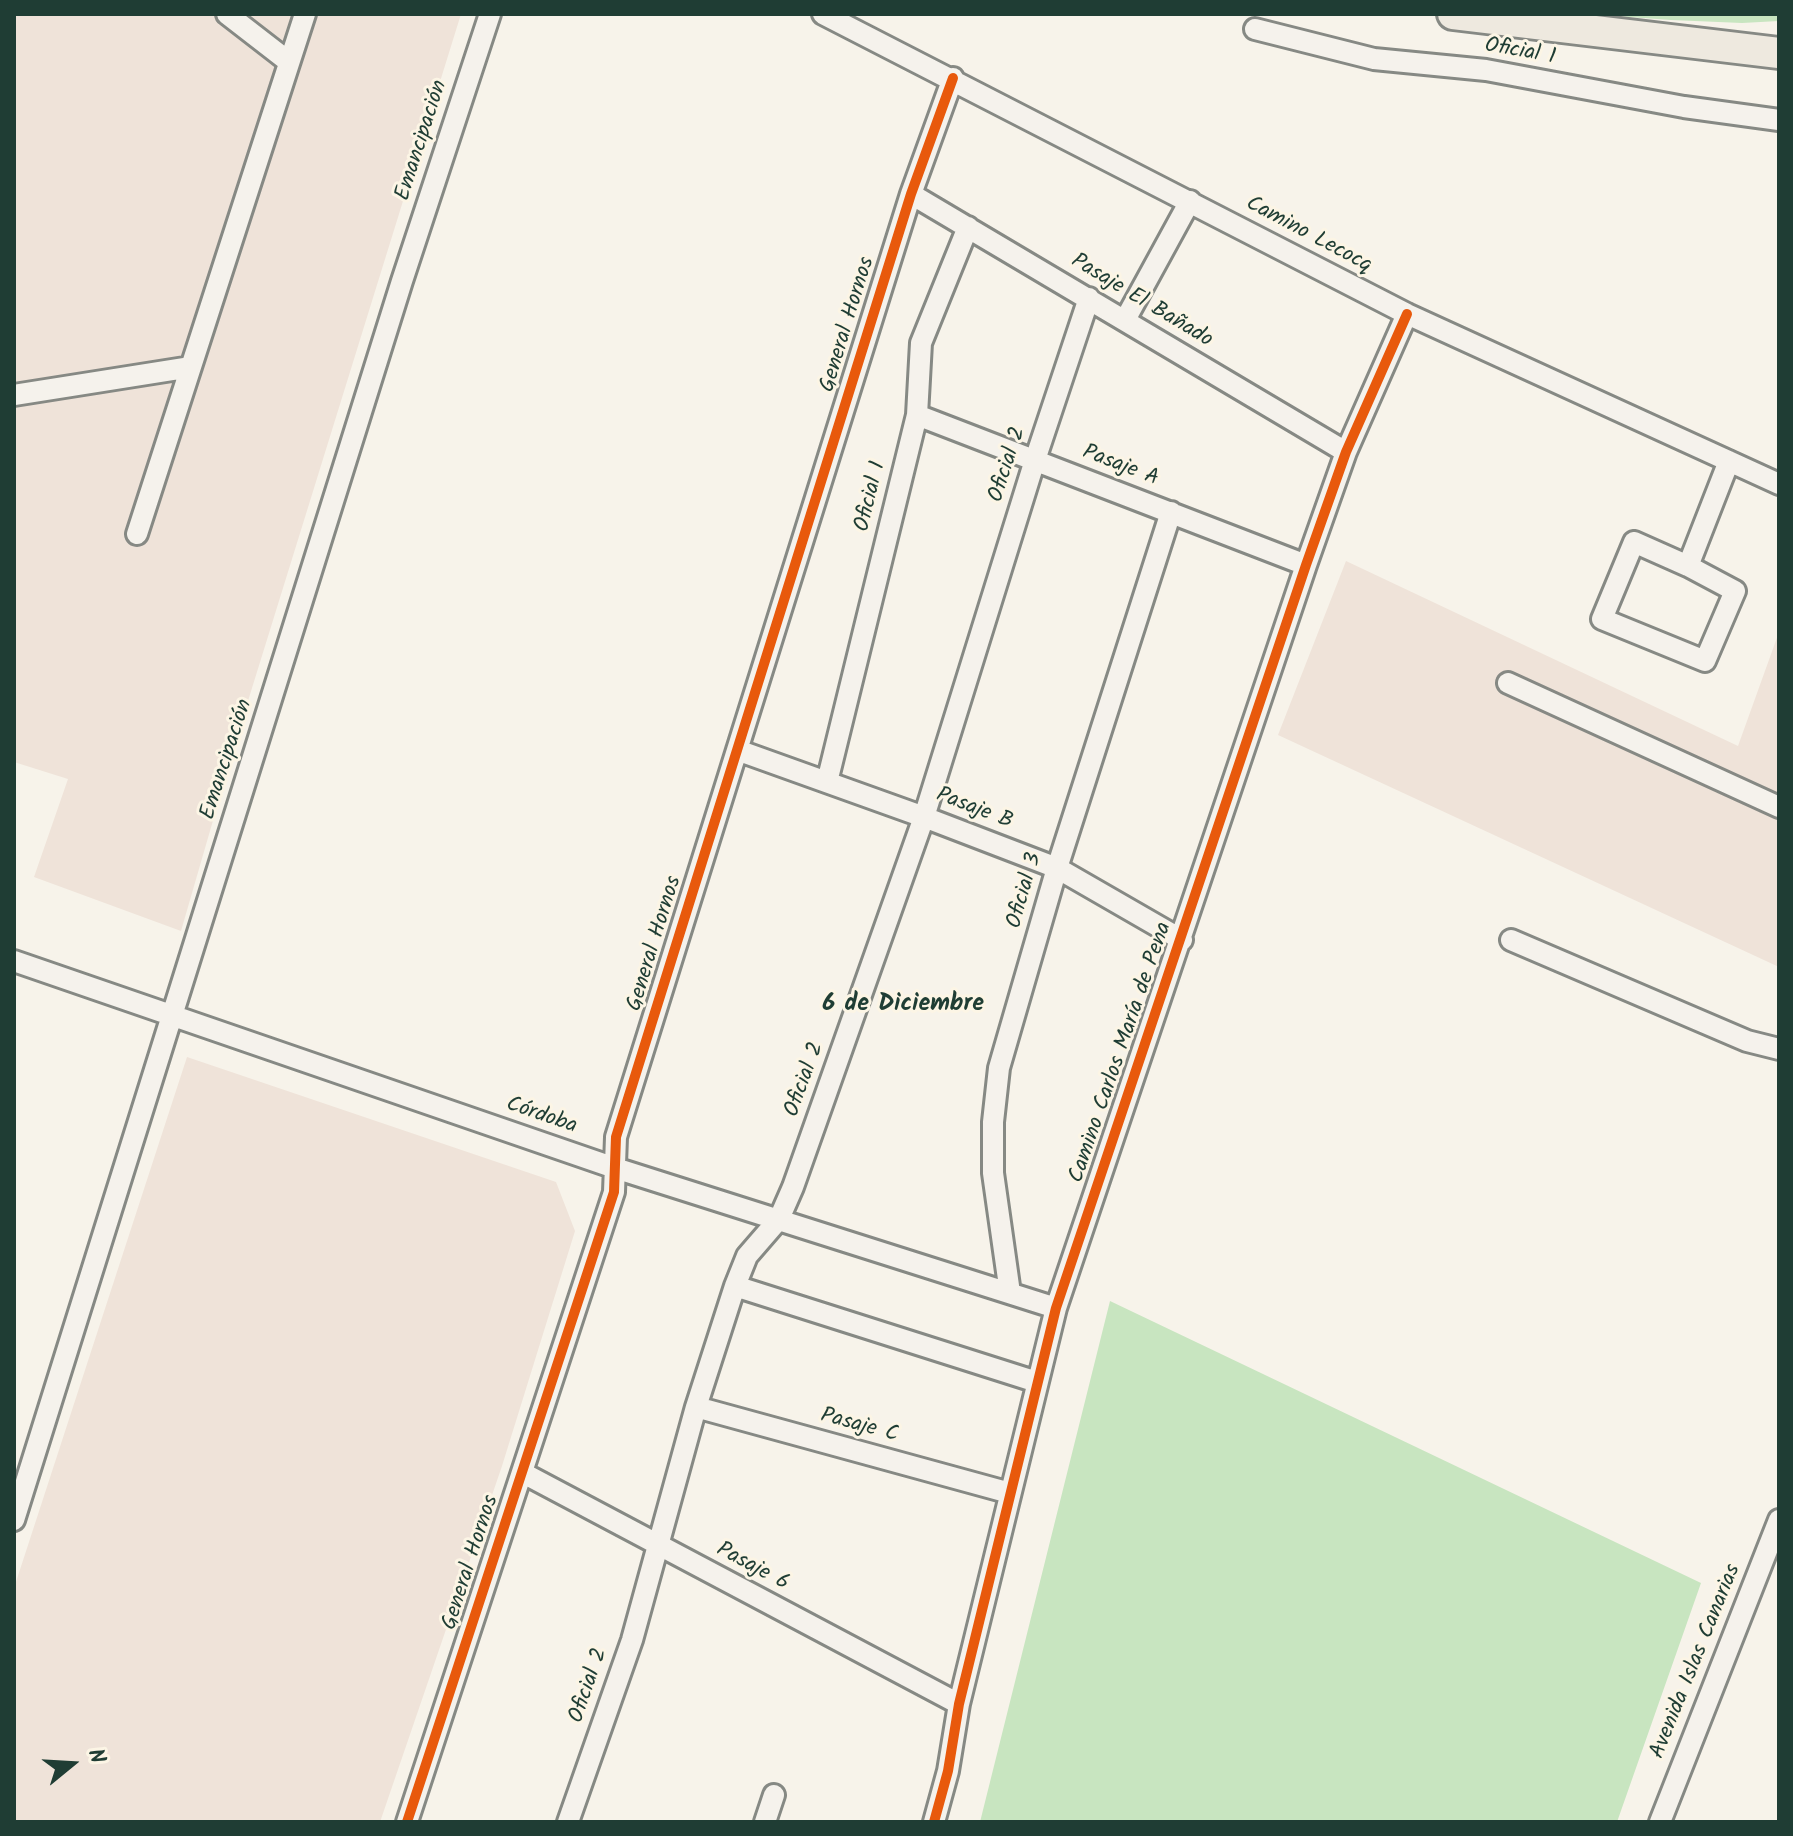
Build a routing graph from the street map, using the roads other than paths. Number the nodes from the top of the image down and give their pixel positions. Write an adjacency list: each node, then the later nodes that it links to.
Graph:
1 (227, 14): 10 (street)
2 (305, 14): 10 (street)
3 (490, 14): 39 (street, Emancipación)
4 (823, 14): 11 (street, Camino Lecocq)
5 (1453, 14): 7 (highway)
6 (1255, 29): 12 (street, Oficial 1)
7 (1668, 39): 8 (highway); 9 (highway)
8 (1779, 40)
9 (1779, 53)
10 (289, 62): 19 (street)
11 (953, 78): 13 (street, General Hornos); 14 (street, Camino Lecocq)
12 (1779, 120)
13 (911, 194): 15 (street, Pasaje El Bañado); 31 (street, General Hornos)
14 (1190, 201): 17 (street, Camino Lecocq); 18 (street)
15 (968, 227): 16 (street, Pasaje El Bañado); 21 (street, Oficial 1)
16 (1089, 298): 18 (street, Pasaje El Bañado); 23 (street, Oficial 2)
17 (1407, 314): 22 (street, Camino Carlos María de Pena); 24 (street, Camino Lecocq)
18 (1125, 320): 22 (street, Pasaje El Bañado)
19 (191, 367): 20 (street); 27 (street)
20 (14, 395)
21 (917, 415): 23 (street, Pasaje A); 32 (street, Oficial 1)
22 (1346, 452): 28 (street, Camino Carlos María de Pena)
23 (1035, 460): 26 (street, Pasaje A); 34 (street, Oficial 2)
24 (1729, 461): 25 (street, Camino Lecocq); 29 (street)
25 (1779, 484)
26 (1171, 512): 28 (street, Pasaje A); 35 (street, Oficial 3)
27 (137, 534)
28 (1306, 565): 36 (street, Camino Carlos María de Pena)
29 (1688, 566): 29 (street)
30 (1508, 683): 33 (street)
31 (737, 750): 32 (street, Pasaje B); 41 (street, General Hornos)
32 (827, 782): 34 (street, Pasaje B)
33 (1779, 807)
34 (924, 817): 35 (street, Pasaje B); 42 (street, Oficial 2)
35 (1057, 868): 36 (street, Pasaje B); 44 (street, Oficial 3)
36 (1182, 940): 45 (street, Camino Carlos María de Pena)
37 (1511, 940): 40 (street)
38 (14, 961): 39 (street, Córdoba)
39 (171, 1017): 41 (street, Córdoba); 50 (street, Emancipación)
40 (1779, 1049)
41 (615, 1168): 42 (street, Córdoba); 48 (street, General Hornos)
42 (779, 1219): 43 (street, Oficial 2); 44 (street, Córdoba)
43 (735, 1286): 46 (street); 47 (street, Oficial 2)
44 (1010, 1293): 45 (street, Córdoba)
45 (1056, 1308): 46 (street, Camino Carlos María de Pena)
46 (1037, 1382): 49 (street, Camino Carlos María de Pena)
47 (696, 1407): 49 (street, Pasaje C); 52 (street, Oficial 2)
48 (523, 1473): 52 (street, Pasaje 6); 55 (street, General Hornos)
49 (1010, 1493): 53 (street, Camino Carlos María de Pena)
50 (14, 1520)
51 (1779, 1520): 59 (street, Avenida Islas Canarias)
52 (659, 1547): 53 (street, Pasaje 6); 56 (street, Oficial 2)
53 (959, 1704): 58 (street, Camino Carlos María de Pena)
54 (774, 1795): 57 (street)
55 (407, 1822)
56 (568, 1822)
57 (765, 1822)
58 (934, 1822)
59 (1660, 1822)

